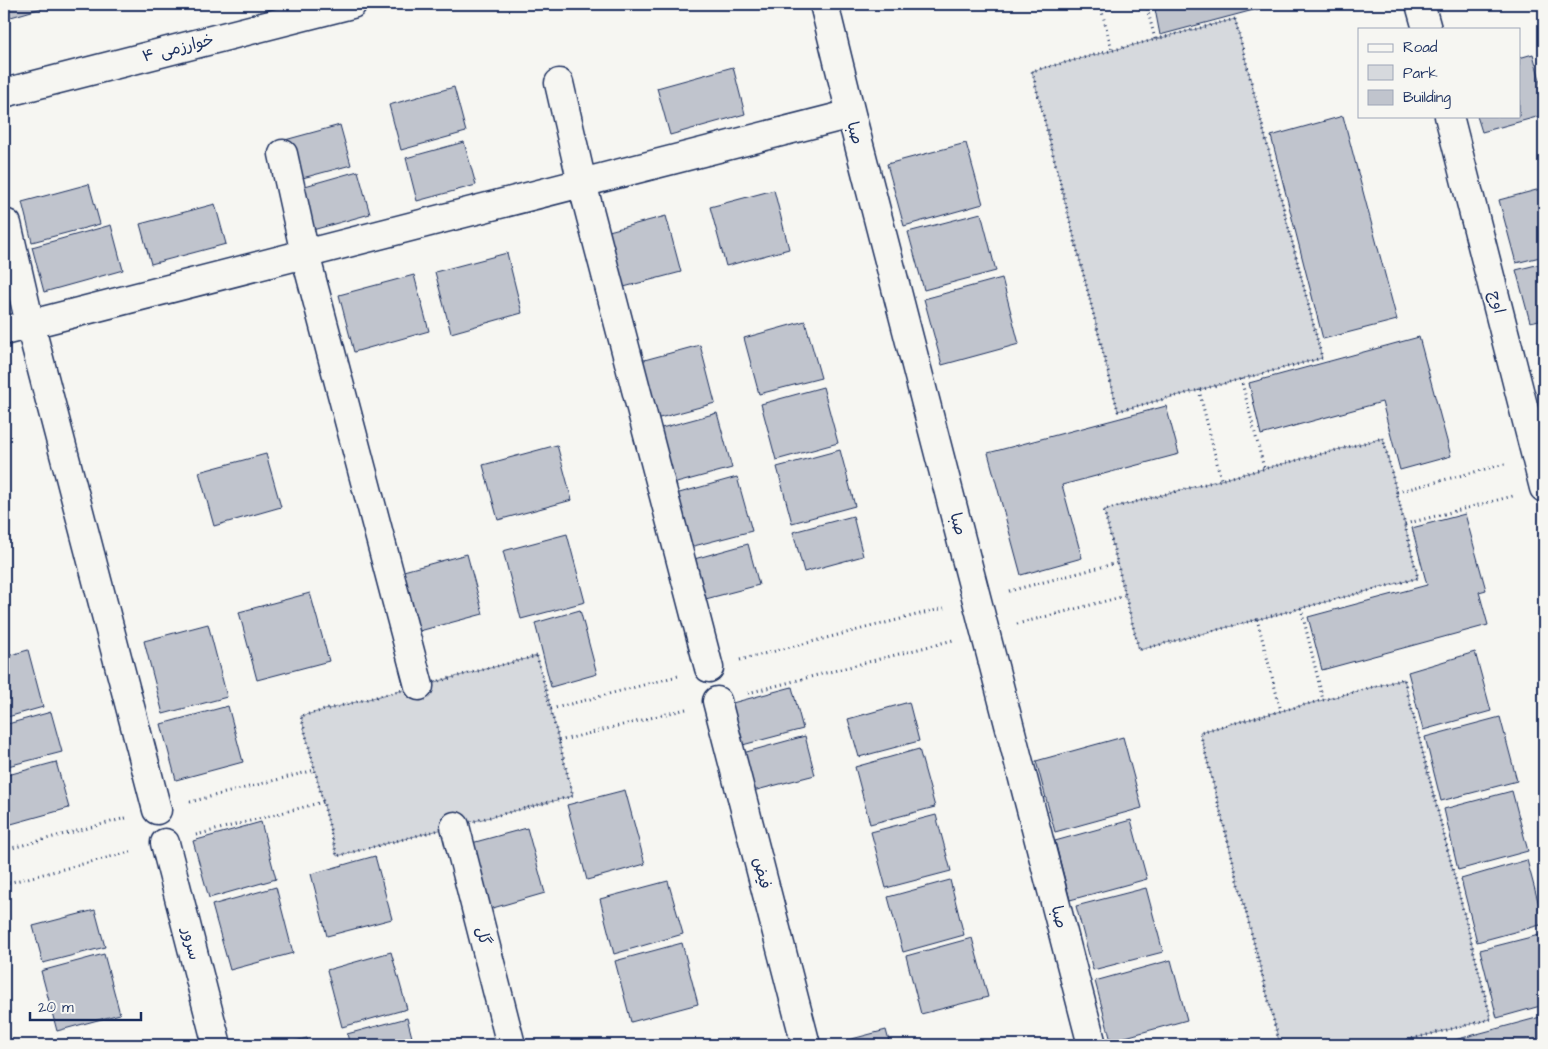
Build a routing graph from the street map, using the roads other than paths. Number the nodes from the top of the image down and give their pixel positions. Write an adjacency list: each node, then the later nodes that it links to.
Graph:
1 (352, 4): 6 (street, خوارزمی ۴)
2 (824, 4): 7 (street, صبا)
3 (1420, 4): 4 (street)
4 (1427, 28)
5 (559, 83): 10 (street)
6 (4, 93)
7 (851, 114): 10 (street); 25 (street, صبا)
8 (1450, 118): 15 (street, اوج)
9 (283, 154): 12 (street)
10 (582, 183): 12 (street); 16 (street)
11 (7, 224): 13 (street)
12 (305, 254): 13 (street); 17 (street)
13 (30, 324): 14 (street); 19 (street)
14 (4, 331)
15 (1544, 488)
16 (709, 668)
17 (419, 686)
18 (717, 701): 24 (street, فیض)
19 (157, 810)
20 (455, 826): 23 (street, گل)
21 (165, 843): 22 (street, سرور)
22 (217, 1045)
23 (511, 1045)
24 (806, 1045)
25 (1092, 1045)

